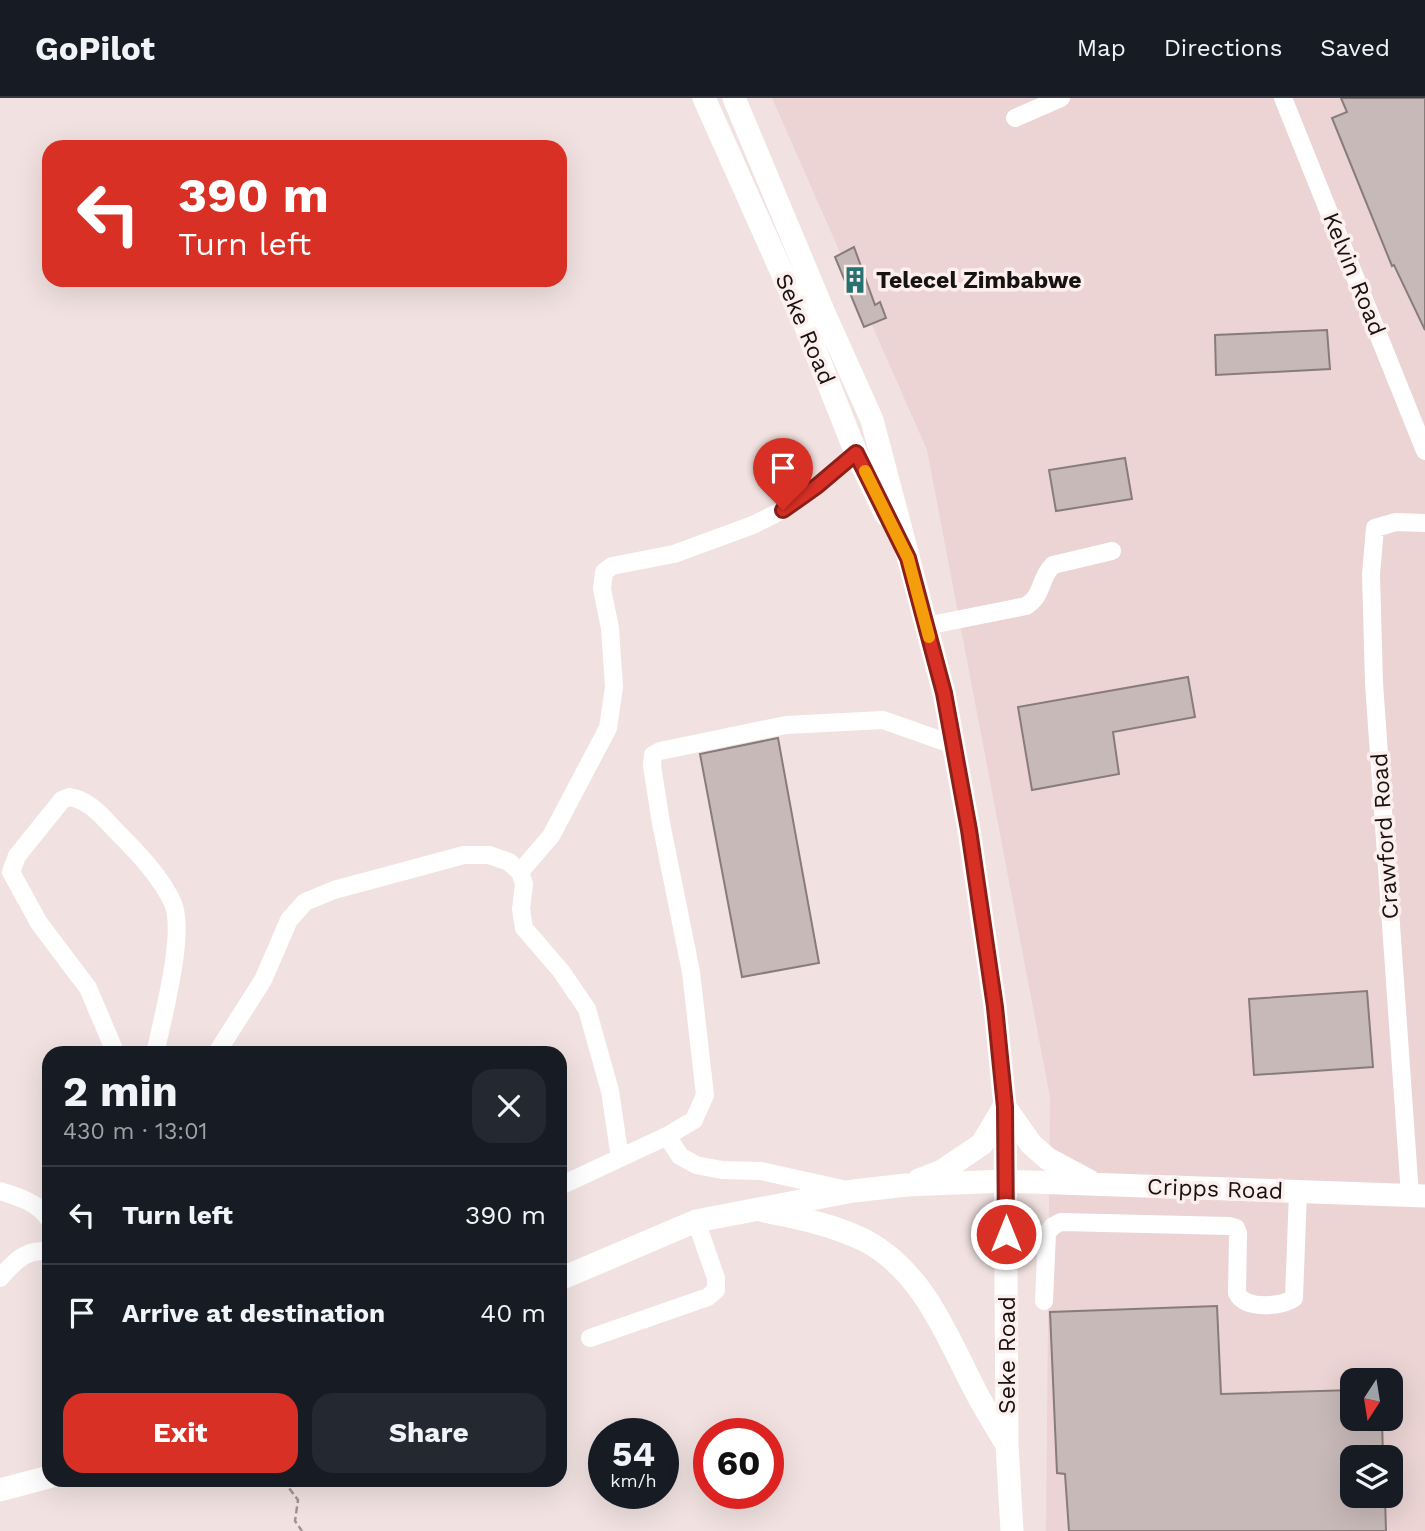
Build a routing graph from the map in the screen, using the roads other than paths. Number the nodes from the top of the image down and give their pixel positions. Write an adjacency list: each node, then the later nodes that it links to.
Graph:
1 (704, 98): 7 (main road, Seke Road)
2 (734, 98): 10 (main road, Seke Road)
3 (1061, 98): 5 (street)
4 (1283, 98): 6 (street, Kelvin Road)
5 (1015, 117)
6 (1425, 451)
7 (856, 453): 10 (main road, Seke Road); 13 (street)
8 (1425, 523): 27 (street, Crawford Road)
9 (1112, 551): 11 (street)
10 (908, 558): 11 (main road, Seke Road)
11 (926, 626): 12 (main road, Seke Road)
12 (954, 745): 17 (main road, Seke Road); 18 (street)
13 (520, 872): 16 (street); 19 (street)
14 (113, 1046): 15 (street)
15 (156, 1046)
16 (221, 1046)
17 (1005, 1107): 20 (main road, Seke Road); 22 (main road); 23 (main road)
18 (667, 1136): 19 (street); 25 (street)
19 (620, 1158): 21 (street)
20 (1006, 1181): 22 (main road, Cripps Road); 23 (main road, Cripps Road); 36 (main road, Seke Road)
21 (567, 1183)
22 (1095, 1184): 26 (main road, Cripps Road)
23 (907, 1185): 25 (main road)
24 (0, 1191): 29 (street)
25 (853, 1191): 28 (main road)
26 (1298, 1192): 27 (main road, Cripps Road); 34 (street)
27 (1418, 1195)
28 (754, 1209): 30 (main road); 36 (main road)
29 (42, 1212)
30 (695, 1221): 32 (main road); 35 (street)
31 (42, 1250): 33 (street)
32 (567, 1276)
33 (0, 1278)
34 (1044, 1301)
35 (590, 1338)
36 (1007, 1445): 39 (main road, Seke Road)
37 (42, 1479): 38 (main road)
38 (0, 1490)
39 (1012, 1531)

